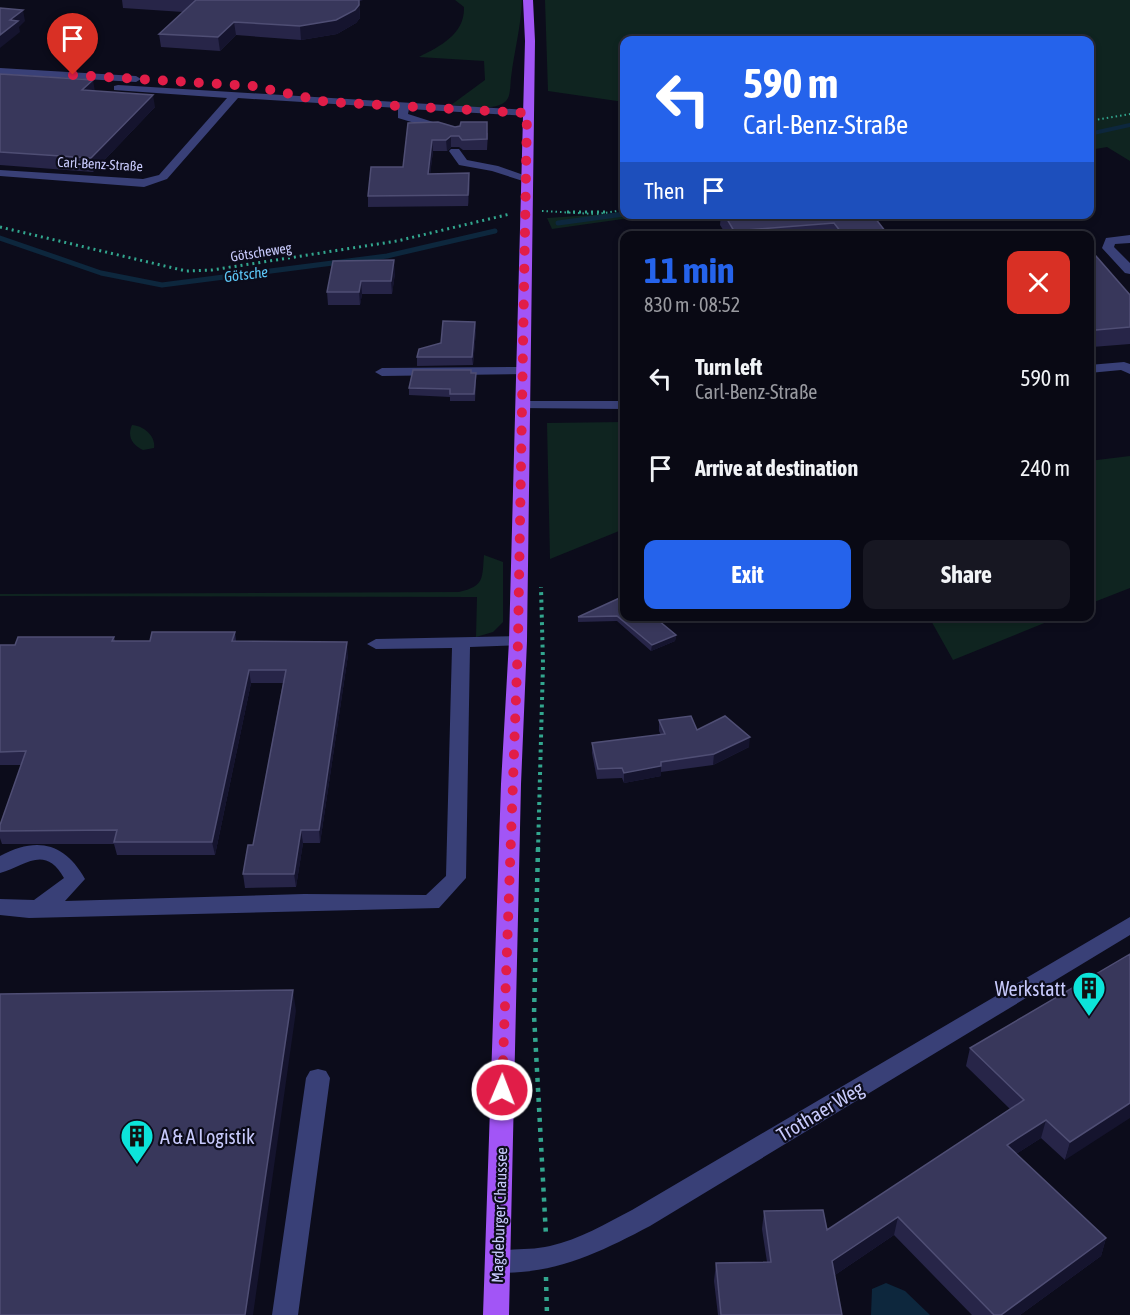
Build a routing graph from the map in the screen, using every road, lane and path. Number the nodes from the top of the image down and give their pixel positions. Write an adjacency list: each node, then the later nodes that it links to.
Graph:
1 (528, 0): 7 (main road, Magdeburger Chaussee)
2 (0, 71): 5 (street)
3 (118, 88): 4 (street)
4 (234, 96): 5 (street); 12 (street, Carl-Benz-Straße)
5 (327, 102): 6 (street)
6 (404, 106): 7 (street); 10 (street)
7 (527, 113): 13 (main road, Magdeburger Chaussee)
8 (1130, 114): 9 (path)
9 (1094, 120)
10 (455, 133)
11 (455, 151): 13 (street)
12 (0, 173)
13 (526, 178): 14 (main road, Magdeburger Chaussee)
14 (532, 211): 15 (path, Götscheweg); 16 (path); 17 (path, Götscheweg); 23 (main road, Magdeburger Chaussee)
15 (620, 211)
16 (543, 221)
17 (0, 227)
18 (1130, 239): 19 (street)
19 (1130, 270)
20 (1128, 367): 21 (street)
21 (1094, 369)
22 (382, 372): 23 (street)
23 (523, 372): 24 (main road, Magdeburger Chaussee)
24 (523, 405): 25 (street); 27 (main road, Magdeburger Chaussee)
25 (620, 405)
26 (541, 581): 35 (path)
27 (518, 641): 28 (street); 36 (main road, Magdeburger Chaussee)
28 (461, 642): 29 (street); 32 (street)
29 (376, 644)
30 (0, 866): 32 (street)
31 (0, 907): 32 (street)
32 (29, 910)
33 (1130, 925): 35 (street, Trothaer Weg)
34 (318, 1078): 37 (street)
35 (548, 1258): 36 (street, Trothaer Weg); 39 (path)
36 (498, 1262): 38 (main road, Magdeburger Chaussee)
37 (285, 1315)
38 (496, 1315)
39 (547, 1315)

